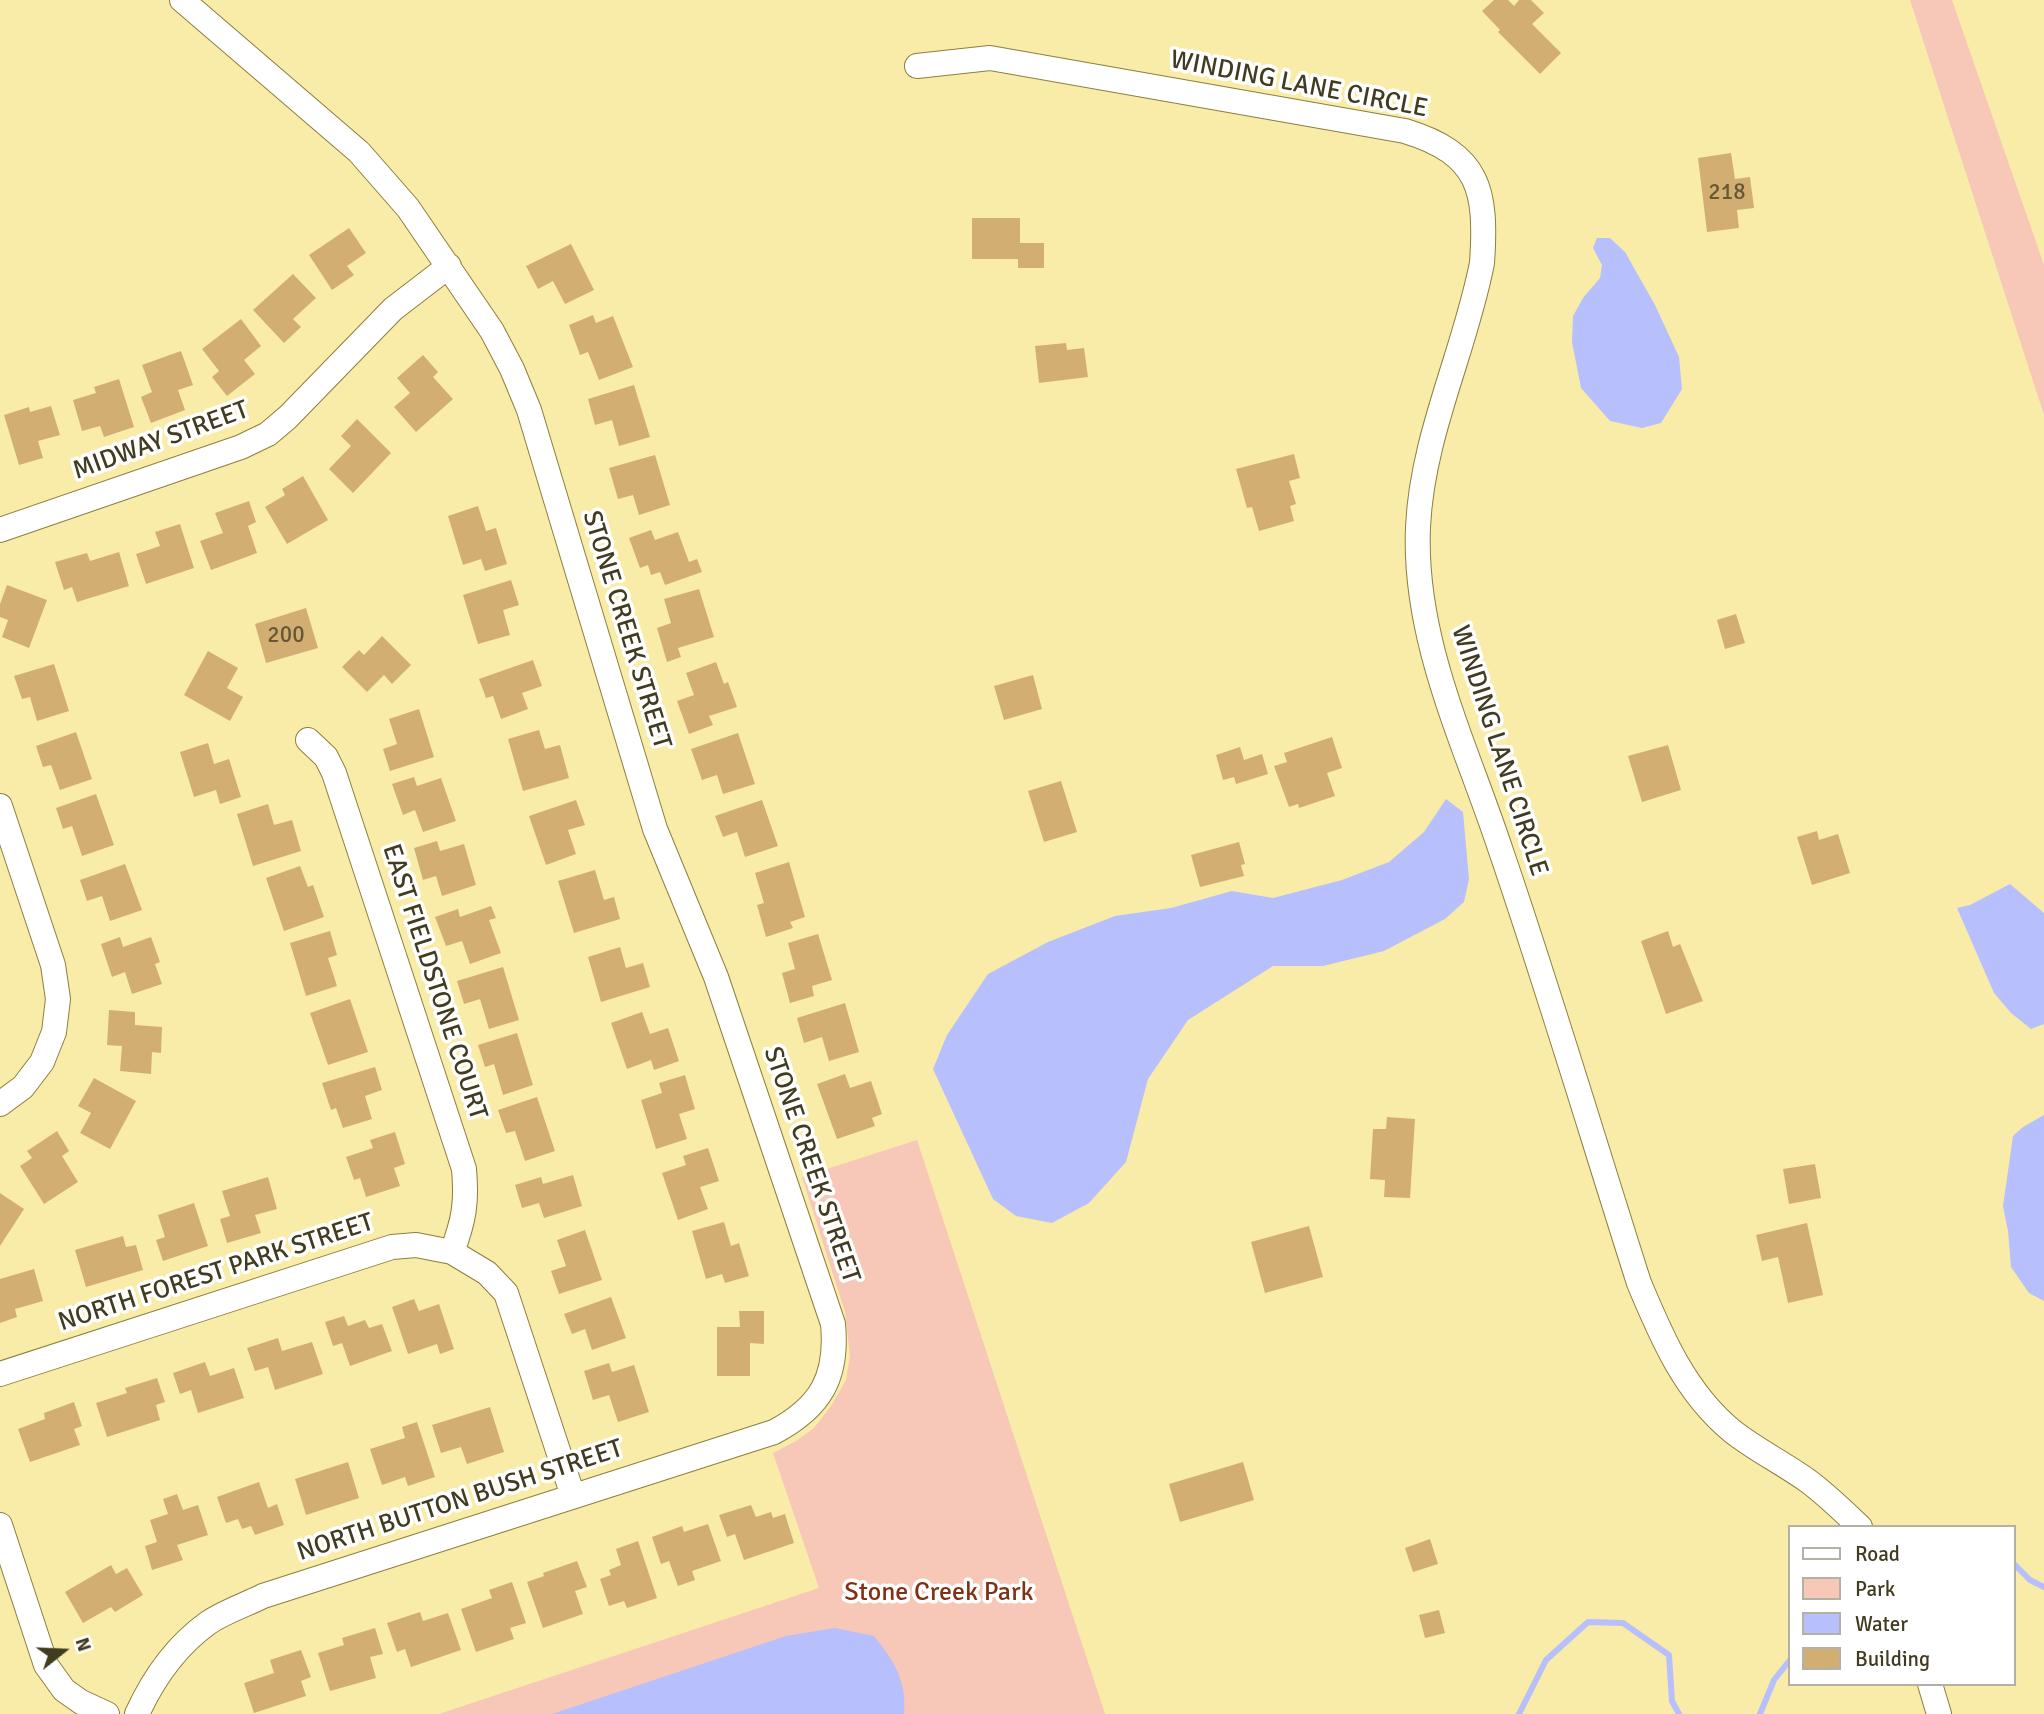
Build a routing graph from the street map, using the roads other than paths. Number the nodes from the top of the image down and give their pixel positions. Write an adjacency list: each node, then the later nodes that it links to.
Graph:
1 (182, 0): 3 (street, STONE CREEK STREET)
2 (917, 66): 13 (street, WINDING LANE CIRCLE)
3 (449, 266): 4 (street, MIDWAY STREET); 10 (street, STONE CREEK STREET)
4 (0, 530)
5 (307, 740): 8 (street, EAST FIELDSTONE COURT)
6 (0, 806): 7 (street)
7 (0, 1104)
8 (452, 1252): 9 (street, NORTH FOREST PARK STREET); 11 (street, NORTH FOREST PARK STREET)
9 (0, 1374)
10 (827, 1382): 11 (street, NORTH BUTTON BUSH STREET)
11 (573, 1496): 16 (street, NORTH BUTTON BUSH STREET)
12 (0, 1525): 15 (street)
13 (1858, 1525)
14 (1931, 1686): 17 (street)
15 (107, 1714)
16 (137, 1714)
17 (1939, 1714)

